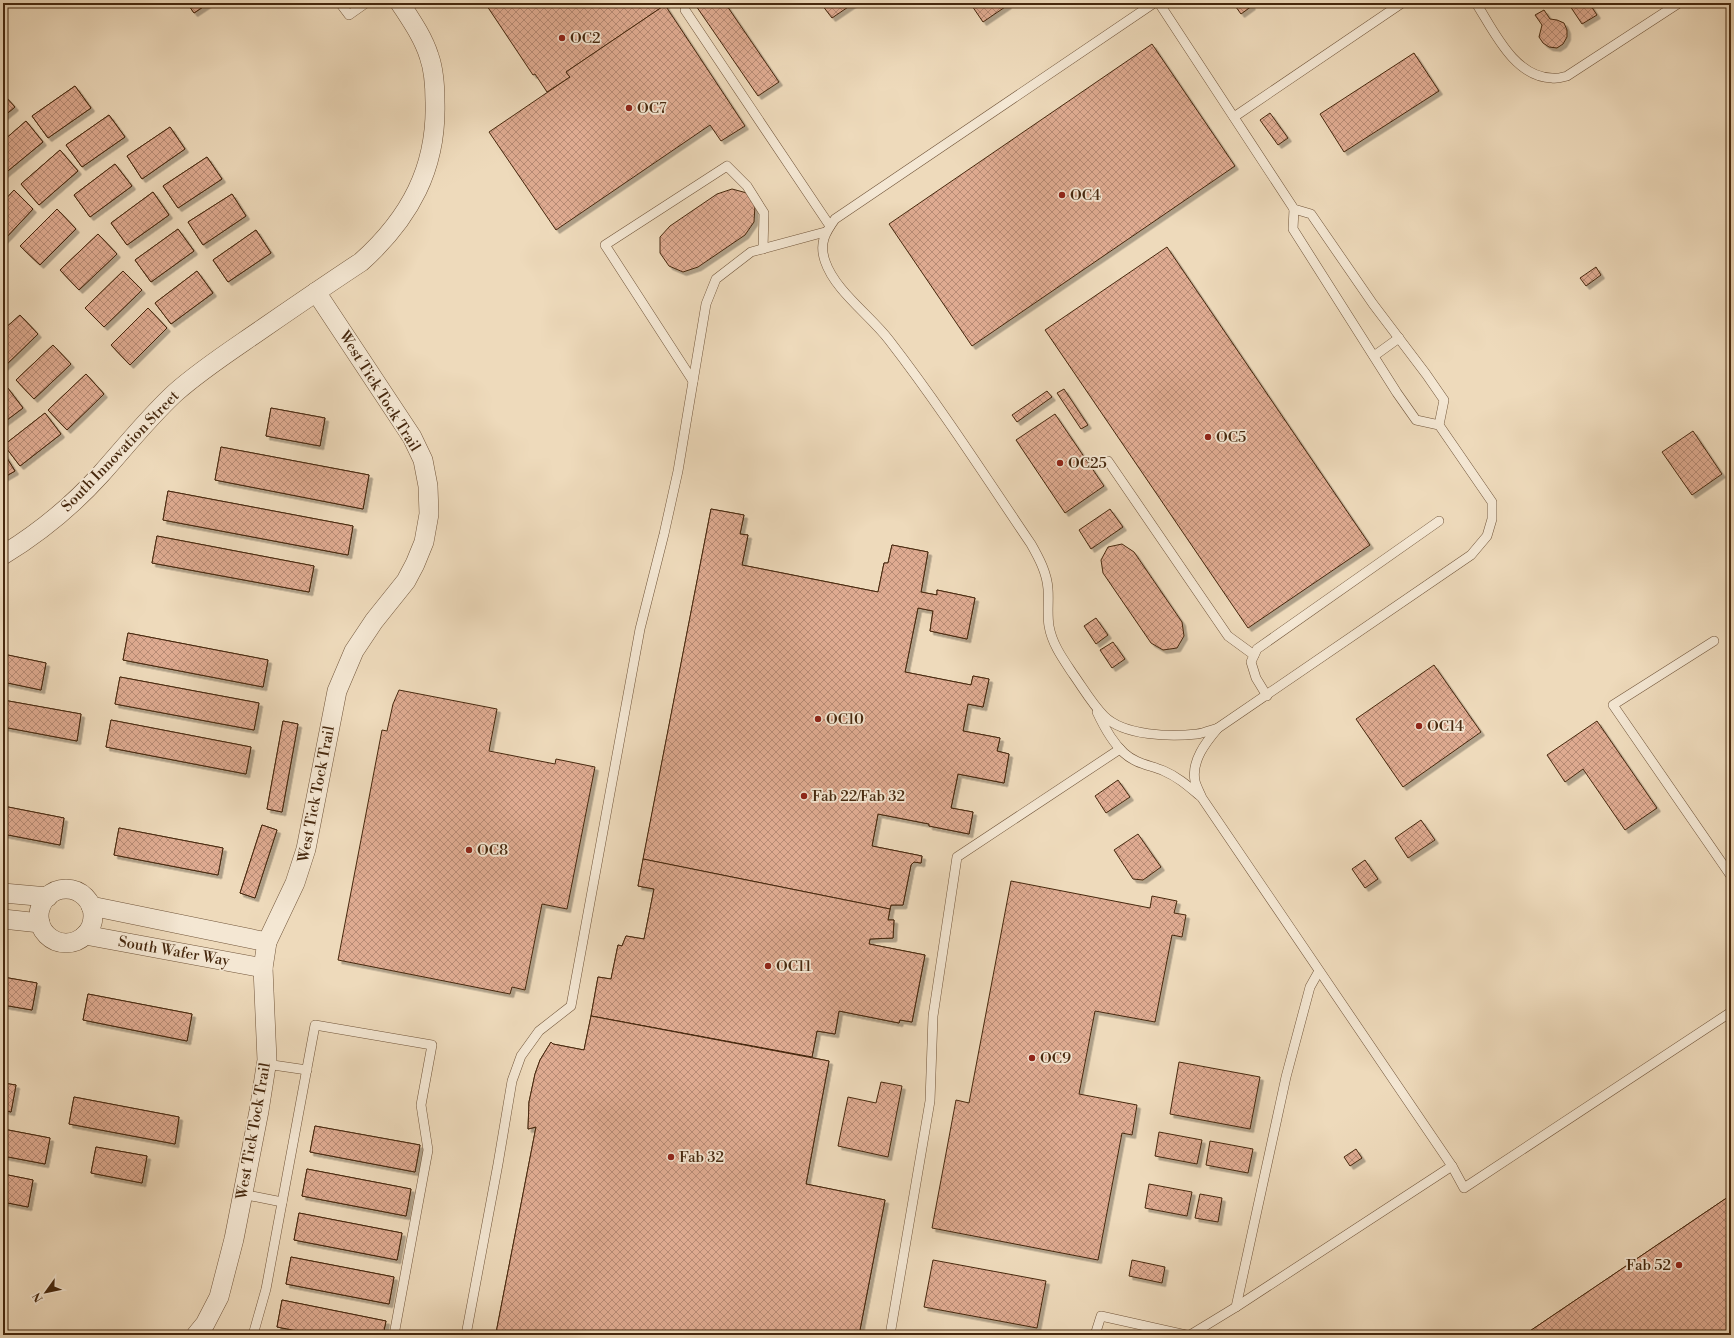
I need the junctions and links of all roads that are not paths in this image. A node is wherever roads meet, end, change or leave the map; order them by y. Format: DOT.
graph roads {
  1 [pos="340,3"];
  2 [pos="366,3"];
  3 [pos="400,3"];
  4 [pos="1154,3"];
  5 [pos="1159,3"];
  6 [pos="1402,3"];
  7 [pos="1476,3"];
  8 [pos="1679,3"];
  9 [pos="684,10"];
  10 [pos="1234,117"];
  11 [pos="1294,209"];
  12 [pos="828,229"];
  13 [pos="762,249"];
  14 [pos="316,292"];
  15 [pos="1399,338"];
  16 [pos="1374,356"];
  17 [pos="693,381"];
  18 [pos="1439,425"];
  19 [pos="1108,461"];
  20 [pos="1439,521"];
  21 [pos="3,555"];
  22 [pos="1714,640"];
  23 [pos="1254,654"];
  24 [pos="1267,696"];
  25 [pos="1093,704"];
  26 [pos="1218,728"];
  27 [pos="1120,749"];
  28 [pos="1202,798"];
  29 [pos="1731,876"];
  30 [pos="3,893"];
  31 [pos="48,897"];
  32 [pos="91,906"];
  33 [pos="3,919"];
  34 [pos="40,923"];
  35 [pos="85,935"];
  36 [pos="267,942"];
  37 [pos="263,968"];
  38 [pos="1319,971"];
  39 [pos="1731,1012"];
  40 [pos="266,1064"];
  41 [pos="307,1070"];
  42 [pos="1452,1166"];
  43 [pos="242,1194"];
  44 [pos="282,1202"];
  45 [pos="1236,1307"];
  46 [pos="196,1335"];
  47 [pos="253,1335"];
  48 [pos="394,1335"];
  49 [pos="466,1335"];
  50 [pos="890,1335"];
  51 [pos="1095,1335"];
  52 [pos="1186,1335"];
  53 [pos="1190,1335"];
  1 -- 2 [label="lane"];
  3 -- 14 [label="street, South Innovation Street"];
  4 -- 12 [label="lane"];
  5 -- 10 [label="lane"];
  6 -- 10 [label="lane"];
  7 -- 8 [label="lane"];
  9 -- 12 [label="lane"];
  10 -- 11 [label="lane"];
  11 -- 15 [label="lane"];
  11 -- 16 [label="lane"];
  12 -- 13 [label="lane"];
  12 -- 25 [label="lane"];
  13 -- 17 [label="lane"];
  13 -- 17 [label="lane"];
  14 -- 21 [label="street, South Innovation Street"];
  14 -- 36 [label="street, West Tick Tock Trail"];
  15 -- 16 [label="lane"];
  15 -- 18 [label="lane"];
  16 -- 18 [label="lane"];
  17 -- 49 [label="lane"];
  18 -- 24 [label="lane"];
  19 -- 23 [label="lane"];
  20 -- 23 [label="lane"];
  22 -- 29 [label="lane"];
  23 -- 24 [label="lane"];
  24 -- 26 [label="lane"];
  25 -- 26 [label="lane"];
  25 -- 27 [label="lane"];
  26 -- 28 [label="lane"];
  27 -- 28 [label="lane"];
  27 -- 50 [label="lane"];
  28 -- 38 [label="lane"];
  30 -- 31 [label="street"];
  31 -- 32 [label="street"];
  31 -- 34 [label="street"];
  32 -- 35 [label="street"];
  32 -- 36 [label="street, South Wafer Way"];
  33 -- 34 [label="street"];
  34 -- 35 [label="street"];
  35 -- 37 [label="street, South Wafer Way"];
  36 -- 37 [label="street, West Tick Tock Trail"];
  37 -- 40 [label="street, West Tick Tock Trail"];
  38 -- 42 [label="lane"];
  38 -- 45 [label="lane"];
  39 -- 42 [label="lane"];
  40 -- 41 [label="lane"];
  40 -- 43 [label="street, West Tick Tock Trail"];
  41 -- 44 [label="lane"];
  41 -- 48 [label="lane"];
  42 -- 45 [label="lane"];
  43 -- 44 [label="lane"];
  43 -- 46 [label="street, West Tick Tock Trail"];
  44 -- 47 [label="lane"];
  45 -- 53 [label="lane"];
  51 -- 52 [label="lane"];
}
